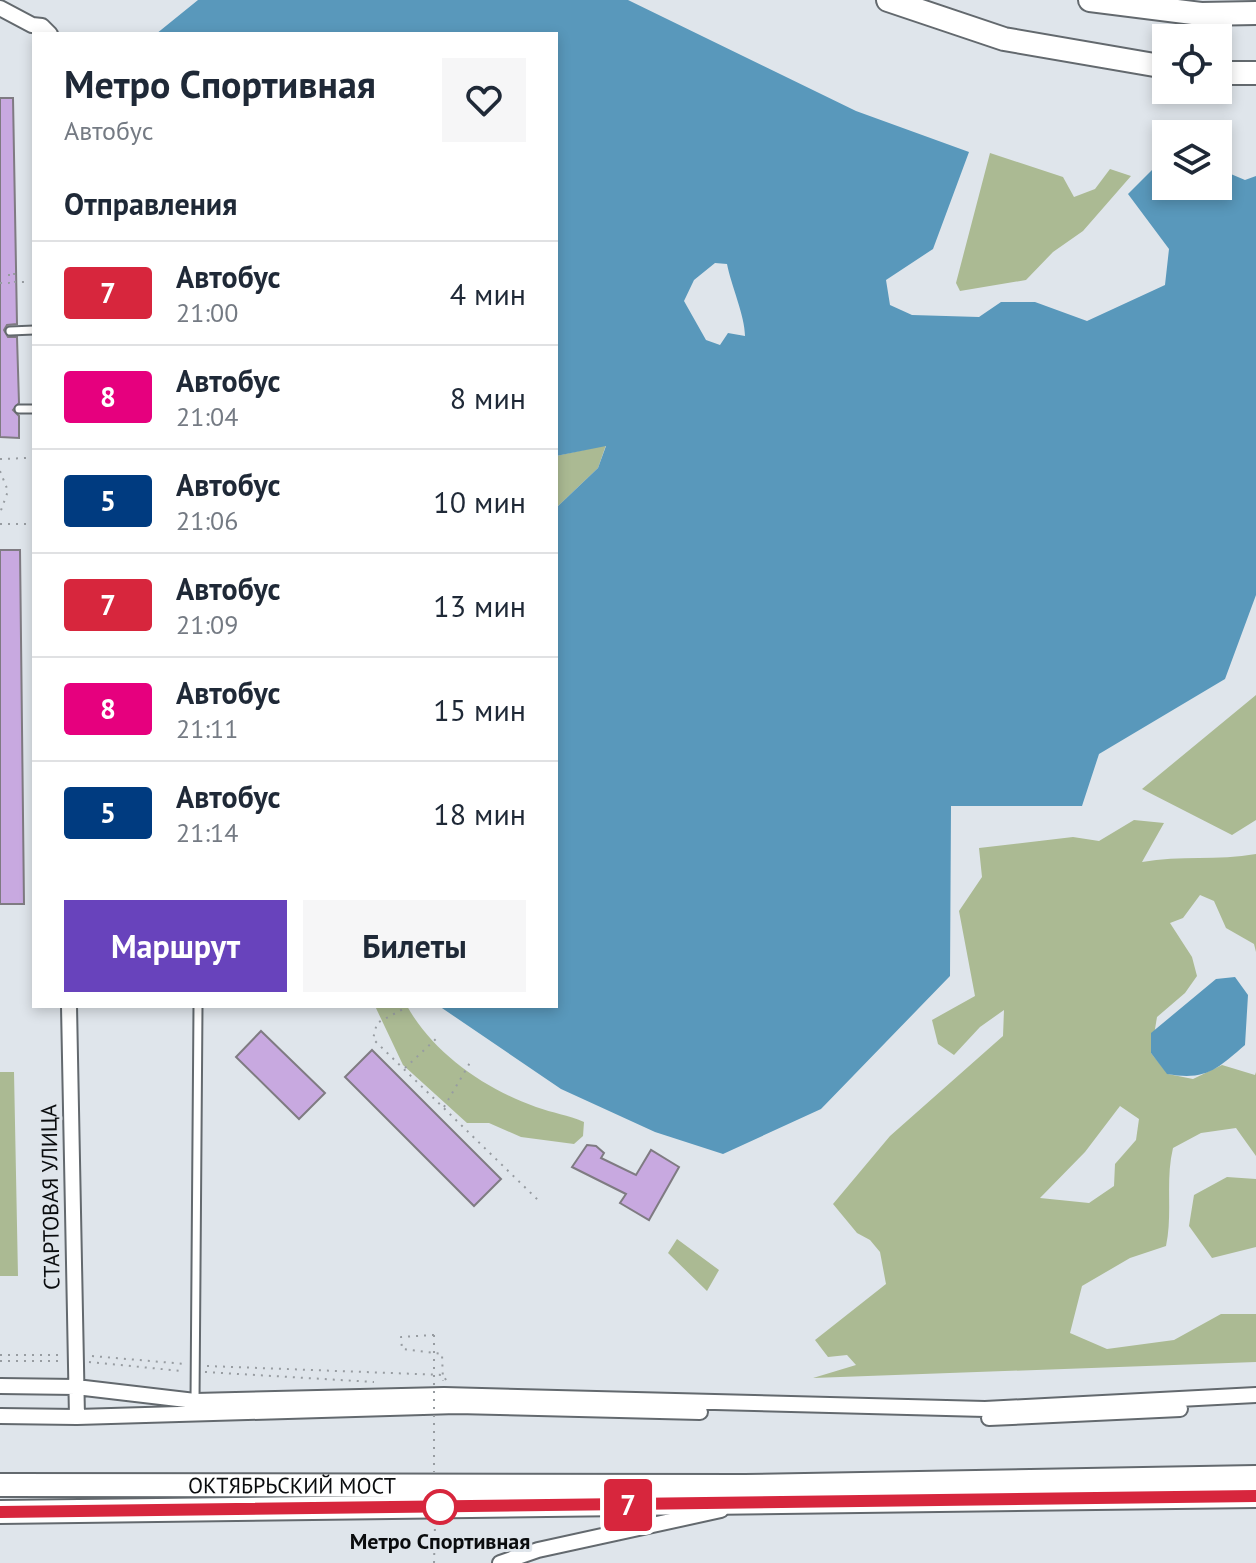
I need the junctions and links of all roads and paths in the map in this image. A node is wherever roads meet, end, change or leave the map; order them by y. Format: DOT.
graph roads {
  1 [pos="888,0"];
  2 [pos="1090,0"];
  3 [pos="0,8"];
  4 [pos="1256,13"];
  5 [pos="48,32"];
  6 [pos="1152,65"];
  7 [pos="1232,73"];
  8 [pos="1256,73"];
  9 [pos="25,282"];
  10 [pos="0,283"];
  11 [pos="32,330"];
  12 [pos="10,331"];
  13 [pos="19,409"];
  14 [pos="32,409"];
  15 [pos="27,458"];
  16 [pos="0,459"];
  17 [pos="0,471"];
  18 [pos="0,491"];
  19 [pos="8,491"];
  20 [pos="0,513"];
  21 [pos="0,524"];
  22 [pos="28,524"];
  23 [pos="69,1008"];
  24 [pos="198,1008"];
  25 [pos="405,1008"];
  26 [pos="438,1037"];
  27 [pos="471,1061"];
  28 [pos="404,1069"];
  29 [pos="444,1108"];
  30 [pos="540,1202"];
  31 [pos="0,1355"];
  32 [pos="76,1358"];
  33 [pos="0,1361"];
  34 [pos="197,1369"];
  35 [pos="443,1375"];
  36 [pos="381,1382"];
  37 [pos="449,1383"];
  38 [pos="428,1385"];
  39 [pos="0,1386"];
  40 [pos="76,1387"];
  41 [pos="1256,1395"];
  42 [pos="195,1401"];
  43 [pos="1256,1403"];
  44 [pos="0,1416"];
  45 [pos="77,1417"];
  46 [pos="434,1472"];
  47 [pos="1256,1477"];
  48 [pos="0,1485"];
  49 [pos="1256,1496"];
  50 [pos="748,1504"];
  51 [pos="0,1512"];
  52 [pos="435,1520"];
  53 [pos="434,1563"];
  54 [pos="500,1563"];
  1 -- 6 [label="main road"];
  2 -- 4 [label="main road"];
  3 -- 5 [label="street"];
  7 -- 8 [label="main road"];
  9 -- 10 [label="path"];
  11 -- 12 [label="lane"];
  13 -- 14 [label="lane"];
  15 -- 16 [label="path"];
  17 -- 19 [label="path"];
  18 -- 19 [label="path"];
  19 -- 20 [label="path"];
  21 -- 22 [label="path"];
  23 -- 32 [label="street, СТАРТОВАЯ УЛИЦА"];
  24 -- 34 [label="lane"];
  25 -- 28 [label="path"];
  26 -- 28 [label="path"];
  27 -- 29 [label="path"];
  28 -- 29 [label="path"];
  29 -- 30 [label="path"];
  31 -- 32 [label="path"];
  32 -- 33 [label="path"];
  32 -- 34 [label="path"];
  32 -- 34 [label="path"];
  32 -- 40 [label="street, СТАРТОВАЯ УЛИЦА"];
  34 -- 35 [label="path"];
  34 -- 36 [label="path"];
  34 -- 42 [label="lane"];
  35 -- 37 [label="path"];
  35 -- 38 [label="path"];
  35 -- 46 [label="path, bridge"];
  39 -- 40 [label="street"];
  40 -- 42 [label="street"];
  40 -- 45 [label="street, СТАРТОВАЯ УЛИЦА"];
  41 -- 42 [label="street"];
  43 -- 45 [label="street"];
  44 -- 45 [label="street"];
  47 -- 48 [label="main road, ОКТЯБРЬСКИЙ МОСТ"];
  49 -- 50 [label="main road, ОКТЯБРЬСКИЙ МОСТ"];
  50 -- 51 [label="main road, ОКТЯБРЬСКИЙ МОСТ"];
  50 -- 54 [label="street"];
  52 -- 53 [label="path"];
}
